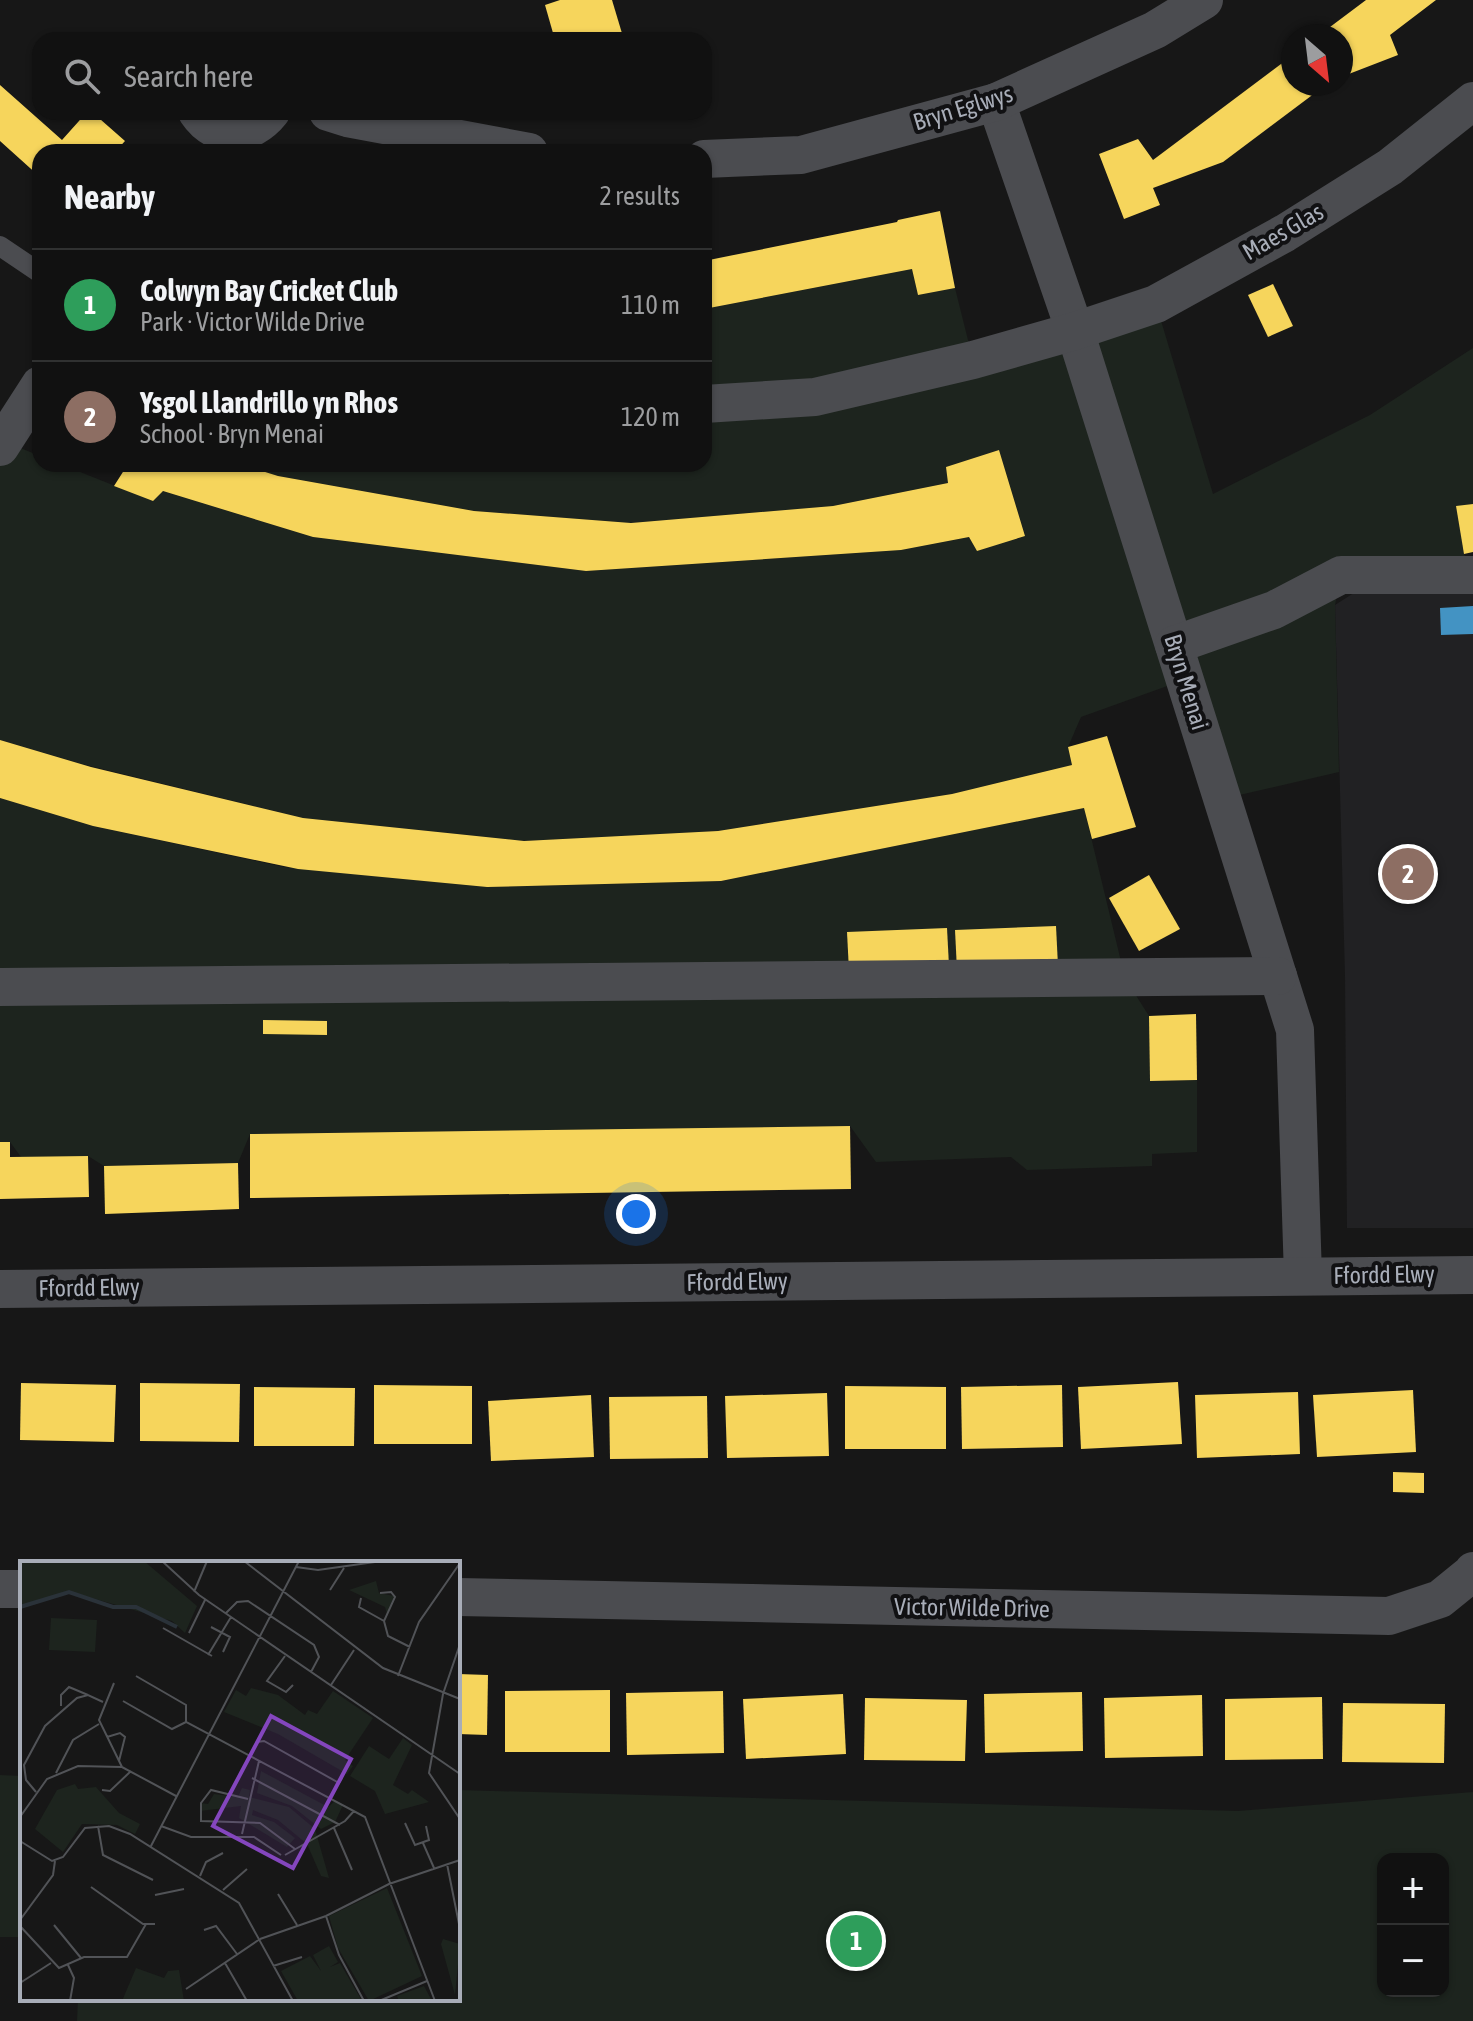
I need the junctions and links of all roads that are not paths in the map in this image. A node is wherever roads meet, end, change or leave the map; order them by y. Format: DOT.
graph roads {
  1 [pos="1204,0"];
  2 [pos="1473,101"];
  3 [pos="996,102"];
  4 [pos="265,120"];
  5 [pos="358,120"];
  6 [pos="203,131"];
  7 [pos="486,144"];
  8 [pos="712,159"];
  9 [pos="0,246"];
  10 [pos="32,268"];
  11 [pos="1075,331"];
  12 [pos="32,397"];
  13 [pos="712,403"];
  14 [pos="0,447"];
  15 [pos="1473,575"];
  16 [pos="1174,645"];
  17 [pos="1278,976"];
  18 [pos="0,987"];
  19 [pos="1473,1275"];
  20 [pos="1303,1276"];
  21 [pos="0,1289"];
  22 [pos="1473,1571"];
  23 [pos="460,1597"];
  1 -- 3 [label="street, Bryn Eglwys"];
  2 -- 11 [label="street, Maes Glas"];
  3 -- 8 [label="street, Bryn Eglwys"];
  3 -- 11 [label="street, Bryn Menai"];
  4 -- 6 [label="street"];
  5 -- 7 [label="street"];
  9 -- 10 [label="lane"];
  11 -- 13 [label="street, Maes Glas"];
  11 -- 16 [label="street, Bryn Menai"];
  12 -- 14 [label="street"];
  15 -- 16 [label="street"];
  16 -- 17 [label="street, Bryn Menai"];
  17 -- 18 [label="street"];
  17 -- 20 [label="street, Bryn Menai"];
  19 -- 20 [label="street, Ffordd Elwy"];
  20 -- 21 [label="street, Ffordd Elwy"];
  22 -- 23 [label="street, Victor Wilde Drive"];
}
